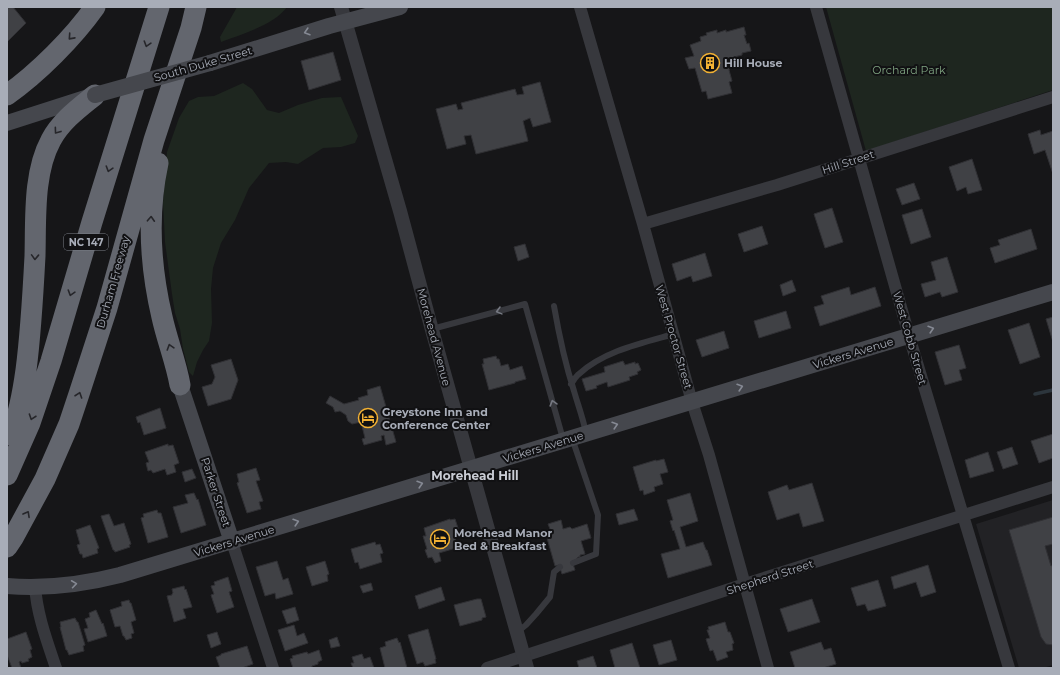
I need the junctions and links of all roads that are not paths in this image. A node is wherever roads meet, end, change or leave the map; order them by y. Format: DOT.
graph roads {
  1 [pos="95,7"];
  2 [pos="159,7"];
  3 [pos="196,7"];
  4 [pos="400,7"];
  5 [pos="580,7"];
  6 [pos="816,7"];
  7 [pos="343,14"];
  8 [pos="191,28"];
  9 [pos="7,95"];
  10 [pos="95,95"];
  11 [pos="1053,97"];
  12 [pos="7,123"];
  13 [pos="859,159"];
  14 [pos="643,224"];
  15 [pos="1053,292"];
  16 [pos="554,306"];
  17 [pos="432,330"];
  18 [pos="674,334"];
  19 [pos="910,336"];
  20 [pos="572,384"];
  21 [pos="180,385"];
  22 [pos="692,402"];
  23 [pos="574,438"];
  24 [pos="7,447"];
  25 [pos="471,469"];
  26 [pos="7,475"];
  27 [pos="1053,487"];
  28 [pos="963,515"];
  29 [pos="232,542"];
  30 [pos="7,547"];
  31 [pos="573,563"];
  32 [pos="560,567"];
  33 [pos="745,584"];
  34 [pos="7,586"];
  35 [pos="31,587"];
  36 [pos="516,633"];
  37 [pos="525,662"];
  38 [pos="56,668"];
  39 [pos="273,668"];
  40 [pos="487,668"];
  41 [pos="768,668"];
  42 [pos="1009,668"];
  1 -- 9 [label="highway, one-way"];
  2 -- 26 [label="highway, NC 147, one-way"];
  3 -- 8 [label="highway, Durham Freeway / NC 147"];
  4 -- 7 [label="main road, South Duke Street"];
  5 -- 14 [label="street, West Proctor Street"];
  6 -- 13 [label="street, West Cobb Street"];
  7 -- 10 [label="main road, South Duke Street, one-way, bridge"];
  7 -- 17 [label="street, Morehead Avenue"];
  21 -- 8 [label="highway, one-way"];
  30 -- 8 [label="highway, Durham Freeway / NC 147, one-way"];
  10 -- 12 [label="main road, South Duke Street"];
  10 -- 24 [label="highway, one-way"];
  11 -- 13 [label="street, Hill Street"];
  13 -- 14 [label="street, Hill Street"];
  13 -- 19 [label="street, West Cobb Street"];
  14 -- 18 [label="street, West Proctor Street"];
  19 -- 15 [label="main road, Vickers Avenue, one-way"];
  16 -- 20 [label="lane"];
  23 -- 17 [label="lane, one-way"];
  17 -- 25 [label="street, Morehead Avenue"];
  18 -- 20 [label="lane"];
  18 -- 22 [label="street, West Proctor Street"];
  22 -- 19 [label="main road, Vickers Avenue, one-way"];
  19 -- 28 [label="street, West Cobb Street"];
  20 -- 23 [label="lane"];
  21 -- 29 [label="main road, Parker Street"];
  23 -- 22 [label="main road, Vickers Avenue, one-way"];
  22 -- 33 [label="street, West Proctor Street"];
  23 -- 25 [label="main road, Vickers Avenue"];
  23 -- 31 [label="lane"];
  29 -- 25 [label="main road, Vickers Avenue, one-way"];
  25 -- 36 [label="street, Morehead Avenue"];
  27 -- 28 [label="street, Shepherd Street"];
  28 -- 33 [label="street, Shepherd Street"];
  28 -- 42 [label="street, West Cobb Street"];
  35 -- 29 [label="main road, Vickers Avenue, one-way"];
  29 -- 39 [label="street, Parker Street"];
  32 -- 36 [label="lane"];
  33 -- 37 [label="street, Shepherd Street"];
  33 -- 41 [label="street, West Proctor Street"];
  34 -- 35 [label="main road, Vickers Avenue"];
  35 -- 38 [label="street"];
  36 -- 37 [label="street, Morehead Avenue"];
  37 -- 40 [label="street, Shepherd Street"];
}
